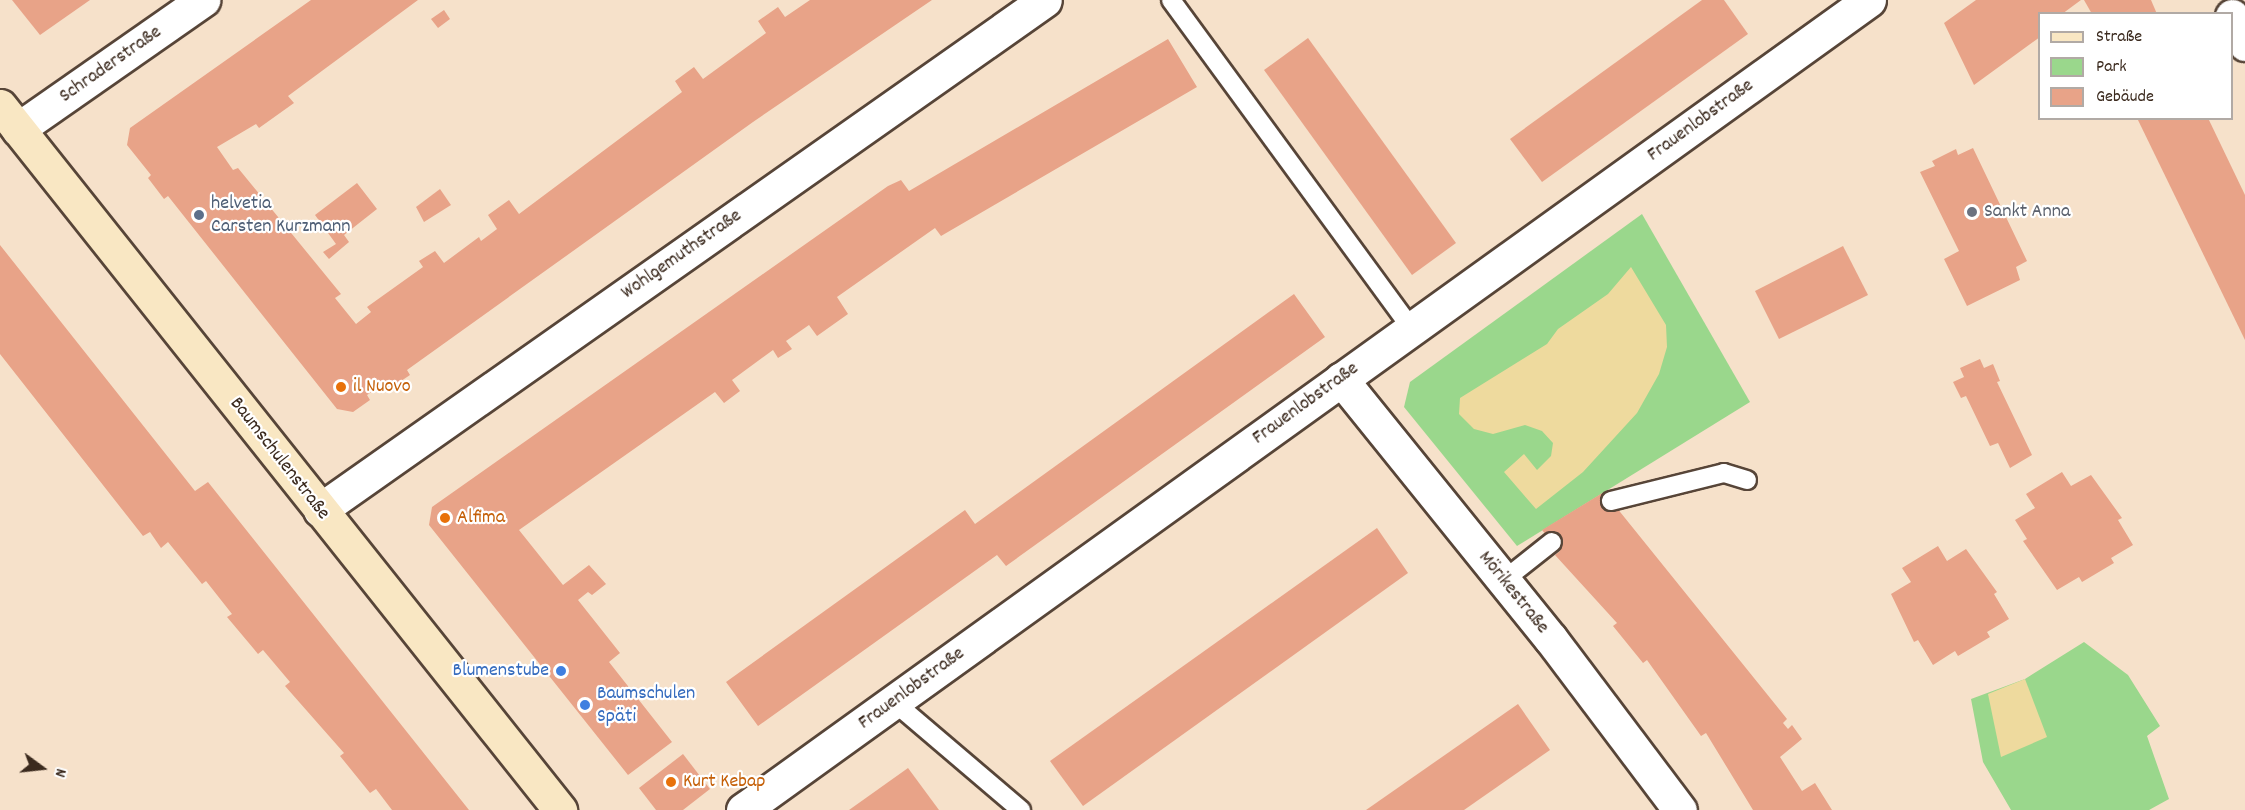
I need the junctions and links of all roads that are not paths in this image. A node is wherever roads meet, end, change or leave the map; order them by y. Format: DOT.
graph roads {
  1 [pos="203,0"];
  2 [pos="1045,0"];
  3 [pos="1171,0"];
  4 [pos="1869,0"];
  5 [pos="9,118"];
  6 [pos="1412,328"];
  7 [pos="1341,379"];
  8 [pos="1747,480"];
  9 [pos="1611,501"];
  10 [pos="320,510"];
  11 [pos="1552,542"];
  12 [pos="1504,580"];
  13 [pos="894,702"];
  14 [pos="560,810"];
  15 [pos="743,810"];
  16 [pos="1021,810"];
  17 [pos="1680,810"];
  1 -- 5 [label="street, Schraderstraße"];
  2 -- 10 [label="street, Wohlgemuthstraße"];
  3 -- 6 [label="lane"];
  4 -- 6 [label="street, Frauenlobstraße"];
  5 -- 10 [label="main road, Baumschulenstraße"];
  6 -- 7 [label="street, Frauenlobstraße"];
  7 -- 12 [label="street, Mörikestraße"];
  7 -- 13 [label="street, Frauenlobstraße"];
  8 -- 9 [label="lane"];
  10 -- 14 [label="main road, Baumschulenstraße"];
  11 -- 12 [label="lane"];
  12 -- 17 [label="street, Mörikestraße"];
  13 -- 15 [label="street, Frauenlobstraße"];
  13 -- 16 [label="lane"];
}
